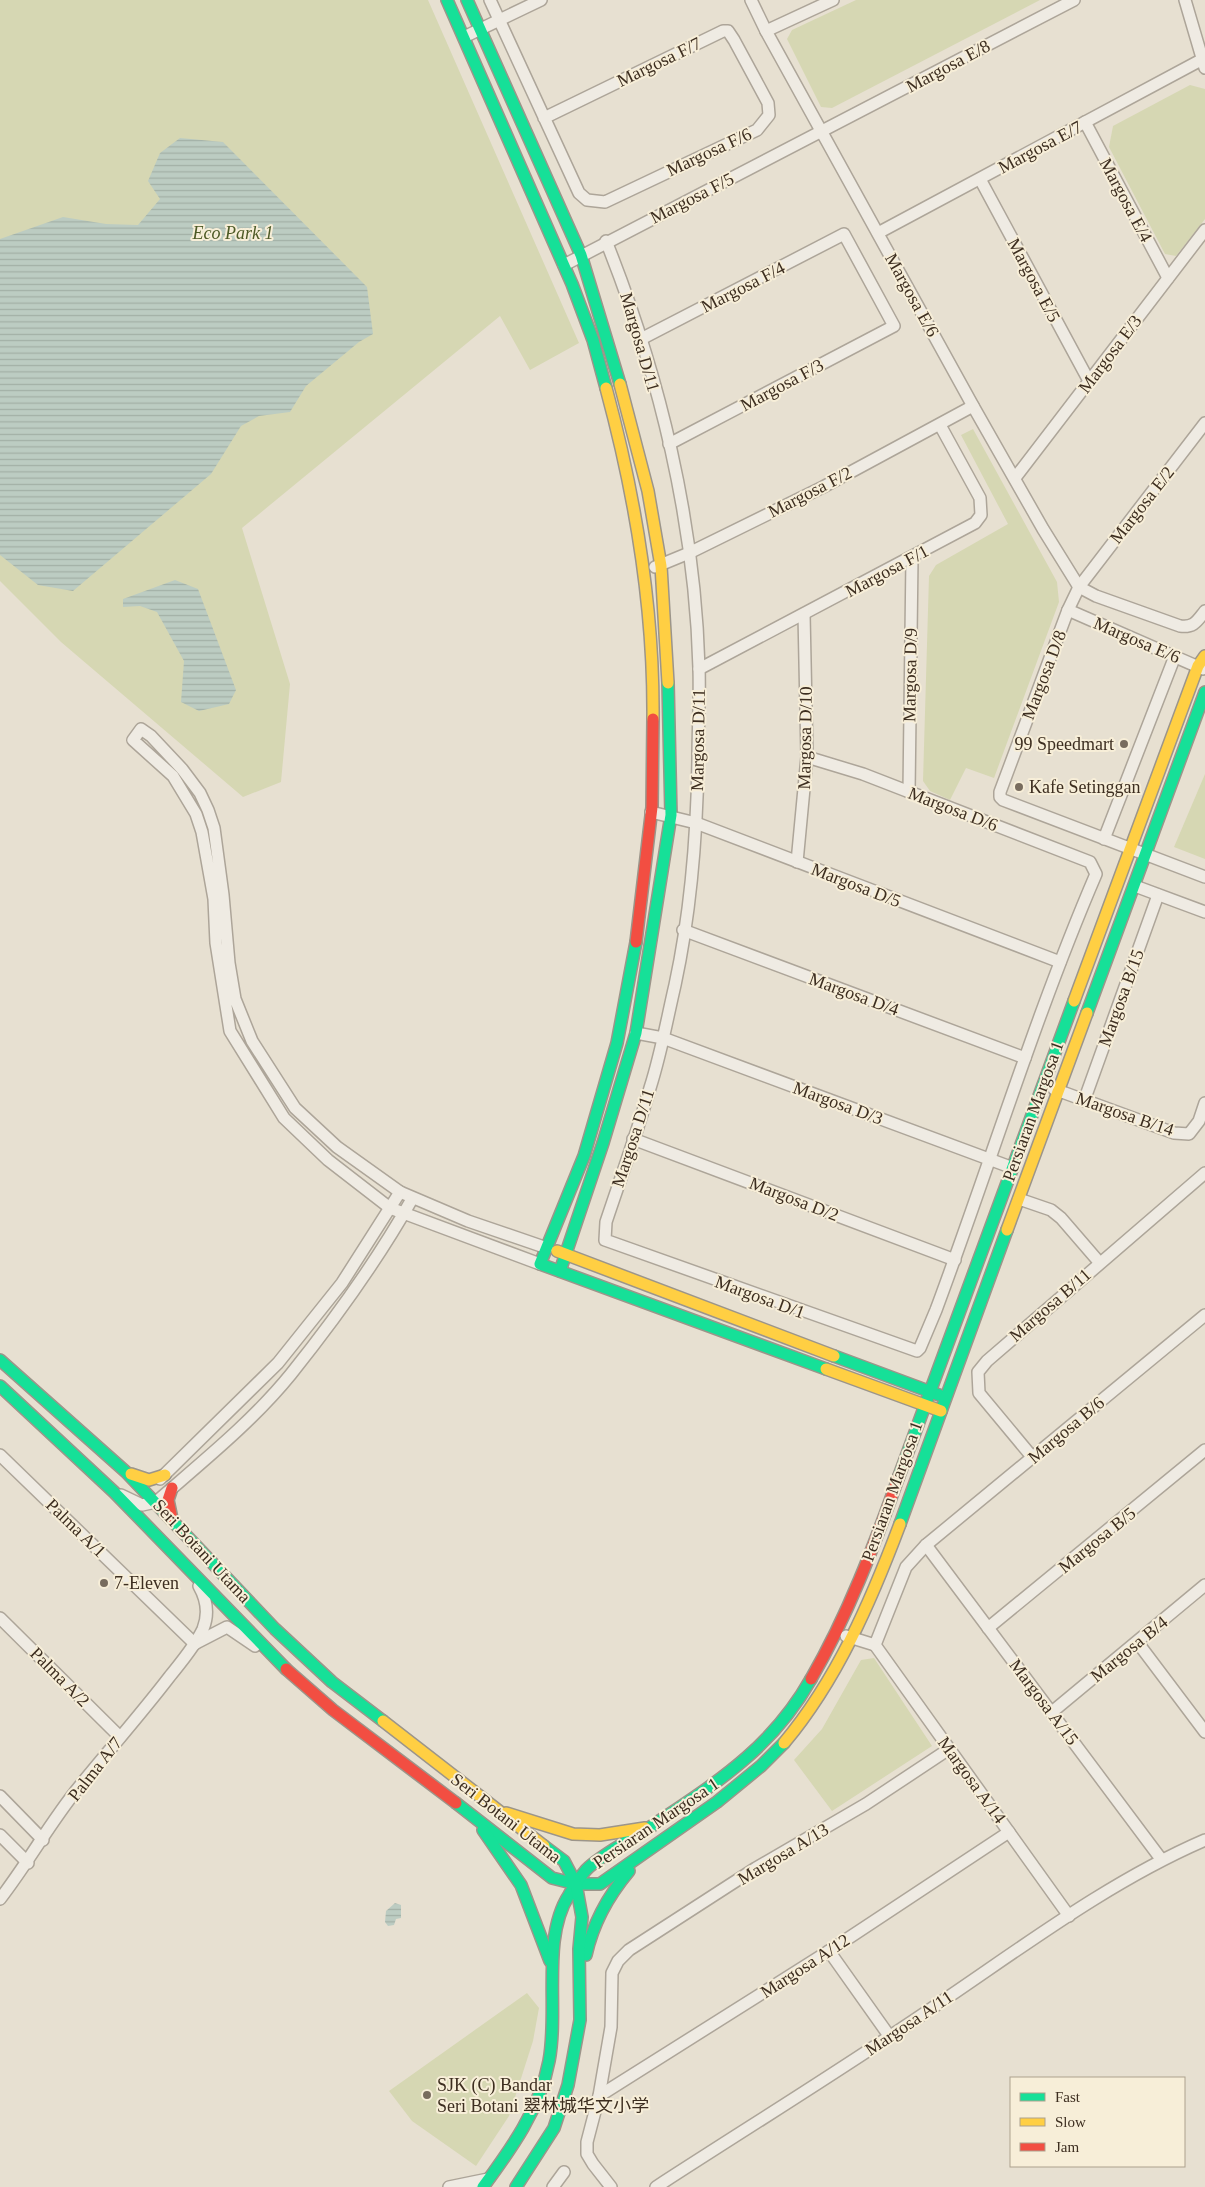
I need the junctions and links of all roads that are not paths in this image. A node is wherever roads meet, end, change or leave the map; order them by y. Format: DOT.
graph roads {
  1 [pos="447,0"];
  2 [pos="467,0"];
  3 [pos="490,0"];
  4 [pos="541,0"];
  5 [pos="751,0"];
  6 [pos="833,0"];
  7 [pos="1074,0"];
  8 [pos="1185,0"];
  9 [pos="500,20"];
  10 [pos="481,29"];
  11 [pos="766,31"];
  12 [pos="464,37"];
  13 [pos="1203,64"];
  14 [pos="754,76"];
  15 [pos="544,118"];
  16 [pos="1085,122"];
  17 [pos="822,132"];
  18 [pos="980,179"];
  19 [pos="1205,230"];
  20 [pos="878,233"];
  21 [pos="844,234"];
  22 [pos="606,241"];
  23 [pos="581,255"];
  24 [pos="564,265"];
  25 [pos="1168,278"];
  26 [pos="641,339"];
  27 [pos="1089,381"];
  28 [pos="973,406"];
  29 [pos="1205,423"];
  30 [pos="940,425"];
  31 [pos="669,444"];
  32 [pos="1015,478"];
  33 [pos="689,553"];
  34 [pos="912,558"];
  35 [pos="661,566"];
  36 [pos="644,568"];
  37 [pos="1079,586"];
  38 [pos="1068,610"];
  39 [pos="1205,611"];
  40 [pos="804,614"];
  41 [pos="1175,656"];
  42 [pos="1203,664"];
  43 [pos="700,669"];
  44 [pos="1205,692"];
  45 [pos="807,757"];
  46 [pos="909,792"];
  47 [pos="651,812"];
  48 [pos="671,816"];
  49 [pos="696,823"];
  50 [pos="1104,839"];
  51 [pos="1132,848"];
  52 [pos="1146,854"];
  53 [pos="797,862"];
  54 [pos="1205,877"];
  55 [pos="1135,886"];
  56 [pos="1158,895"];
  57 [pos="1205,912"];
  58 [pos="683,930"];
  59 [pos="1060,962"];
  60 [pos="243,1023"];
  61 [pos="230,1031"];
  62 [pos="636,1033"];
  63 [pos="663,1038"];
  64 [pos="256,1048"];
  65 [pos="245,1056"];
  66 [pos="1024,1058"];
  67 [pos="1042,1086"];
  68 [pos="1057,1090"];
  69 [pos="1084,1101"];
  70 [pos="1205,1103"];
  71 [pos="633,1139"];
  72 [pos="991,1159"];
  73 [pos="1013,1168"];
  74 [pos="1205,1173"];
  75 [pos="400,1192"];
  76 [pos="412,1199"];
  77 [pos="1019,1200"];
  78 [pos="390,1208"];
  79 [pos="403,1215"];
  80 [pos="605,1240"];
  81 [pos="366,1248"];
  82 [pos="547,1248"];
  83 [pos="566,1254"];
  84 [pos="378,1257"];
  85 [pos="955,1260"];
  86 [pos="1099,1262"];
  87 [pos="540,1264"];
  88 [pos="560,1271"];
  89 [pos="1204,1317"];
  90 [pos="0,1360"];
  91 [pos="278,1363"];
  92 [pos="290,1374"];
  93 [pos="933,1380"];
  94 [pos="911,1385"];
  95 [pos="0,1386"];
  96 [pos="928,1391"];
  97 [pos="945,1398"];
  98 [pos="906,1399"];
  99 [pos="924,1405"];
  100 [pos="941,1411"];
  101 [pos="917,1424"];
  102 [pos="1205,1450"];
  103 [pos="0,1454"];
  104 [pos="1033,1458"];
  105 [pos="126,1472"];
  106 [pos="165,1475"];
  107 [pos="172,1488"];
  108 [pos="145,1491"];
  109 [pos="114,1492"];
  110 [pos="156,1502"];
  111 [pos="142,1505"];
  112 [pos="173,1519"];
  113 [pos="148,1528"];
  114 [pos="926,1545"];
  115 [pos="186,1568"];
  116 [pos="1205,1585"];
  117 [pos="0,1618"];
  118 [pos="988,1628"];
  119 [pos="837,1633"];
  120 [pos="852,1638"];
  121 [pos="1138,1643"];
  122 [pos="195,1644"];
  123 [pos="875,1645"];
  124 [pos="274,1658"];
  125 [pos="1052,1712"];
  126 [pos="1204,1727"];
  127 [pos="120,1737"];
  128 [pos="949,1749"];
  129 [pos="0,1796"];
  130 [pos="498,1810"];
  131 [pos="470,1813"];
  132 [pos="652,1827"];
  133 [pos="1009,1832"];
  134 [pos="0,1835"];
  135 [pos="43,1840"];
  136 [pos="1205,1840"];
  137 [pos="648,1851"];
  138 [pos="1161,1858"];
  139 [pos="28,1863"];
  140 [pos="576,1884"];
  141 [pos="0,1899"];
  142 [pos="1069,1916"];
  143 [pos="829,1951"];
  144 [pos="553,1970"];
  145 [pos="580,1994"];
  146 [pos="890,2037"];
  147 [pos="599,2096"];
  148 [pos="564,2172"];
  149 [pos="485,2183"];
  150 [pos="449,2187"];
  151 [pos="516,2187"];
  152 [pos="553,2187"];
  153 [pos="611,2187"];
  154 [pos="656,2187"];
  1 -- 12 [label="street"];
  2 -- 10 [label="street"];
  3 -- 9 [label="street"];
  4 -- 9 [label="street"];
  5 -- 11 [label="street, Margosa E/6"];
  6 -- 11 [label="street"];
  7 -- 17 [label="street, Margosa E/8"];
  8 -- 13 [label="street"];
  9 -- 10 [label="street"];
  9 -- 15 [label="street"];
  10 -- 12 [label="street"];
  10 -- 23 [label="street"];
  11 -- 17 [label="street, Margosa E/6"];
  12 -- 24 [label="street"];
  13 -- 16 [label="street, Margosa E/7"];
  14 -- 15 [label="street, Margosa F/7"];
  14 -- 15 [label="street, Margosa F/6"];
  16 -- 18 [label="street, Margosa E/7"];
  16 -- 25 [label="street, Margosa E/4"];
  17 -- 20 [label="street, Margosa E/6"];
  17 -- 22 [label="street, Margosa F/5"];
  18 -- 20 [label="street, Margosa E/7"];
  18 -- 27 [label="street, Margosa E/5"];
  19 -- 25 [label="street, Margosa E/3"];
  20 -- 28 [label="street, Margosa E/6"];
  21 -- 26 [label="street, Margosa F/4"];
  21 -- 31 [label="street, Margosa F/3"];
  22 -- 23 [label="street, Margosa F/5"];
  22 -- 26 [label="street, Margosa D/11"];
  23 -- 24 [label="street, Margosa F/5"];
  23 -- 35 [label="street"];
  24 -- 36 [label="street"];
  25 -- 27 [label="street, Margosa E/3"];
  26 -- 31 [label="street, Margosa D/11"];
  27 -- 32 [label="street, Margosa E/3"];
  28 -- 30 [label="street, Margosa F/2"];
  28 -- 32 [label="street, Margosa E/6"];
  29 -- 37 [label="street, Margosa E/2"];
  30 -- 33 [label="street, Margosa F/2"];
  30 -- 34 [label="street, Margosa F/1"];
  31 -- 33 [label="street, Margosa D/11"];
  32 -- 37 [label="street, Margosa E/6"];
  33 -- 35 [label="street, Margosa F/2"];
  33 -- 43 [label="street, Margosa D/11"];
  34 -- 40 [label="street, Margosa F/1"];
  34 -- 46 [label="street, Margosa D/9"];
  35 -- 36 [label="street, Margosa F/2"];
  35 -- 48 [label="street"];
  36 -- 47 [label="street"];
  37 -- 38 [label="street, Margosa E/2"];
  37 -- 39 [label="street"];
  38 -- 41 [label="street, Margosa E/6"];
  38 -- 50 [label="street, Margosa D/8"];
  40 -- 43 [label="street, Margosa F/1"];
  40 -- 45 [label="street, Margosa D/10"];
  41 -- 42 [label="street, Margosa E/6"];
  41 -- 50 [label="street"];
  42 -- 51 [label="street, Persiaran Margosa 1"];
  43 -- 49 [label="street, Margosa D/11"];
  44 -- 52 [label="street, Persiaran Margosa 1"];
  45 -- 46 [label="street, Margosa D/6"];
  45 -- 53 [label="street, Margosa D/10"];
  46 -- 59 [label="street, Margosa D/6"];
  47 -- 48 [label="street, Margosa D/5"];
  47 -- 82 [label="street"];
  48 -- 49 [label="street, Margosa D/5"];
  48 -- 62 [label="street"];
  49 -- 53 [label="street, Margosa D/5"];
  49 -- 58 [label="street, Margosa D/11"];
  50 -- 51 [label="street"];
  51 -- 52 [label="street"];
  51 -- 67 [label="street, Persiaran Margosa 1"];
  52 -- 54 [label="street"];
  52 -- 55 [label="street, Persiaran Margosa 1"];
  53 -- 59 [label="street, Margosa D/5"];
  55 -- 56 [label="street"];
  55 -- 68 [label="street, Persiaran Margosa 1"];
  56 -- 57 [label="street"];
  56 -- 69 [label="street, Margosa B/15"];
  58 -- 63 [label="street, Margosa D/11"];
  58 -- 66 [label="street, Margosa D/4"];
  59 -- 66 [label="street"];
  60 -- 61 [label="street"];
  60 -- 61 [label="street"];
  60 -- 64 [label="street"];
  61 -- 65 [label="street"];
  62 -- 63 [label="street, Margosa D/3"];
  62 -- 83 [label="street"];
  63 -- 71 [label="street, Margosa D/11"];
  63 -- 72 [label="street, Margosa D/3"];
  64 -- 65 [label="street"];
  64 -- 75 [label="street"];
  65 -- 78 [label="street"];
  66 -- 72 [label="street"];
  67 -- 68 [label="street, Margosa B/14"];
  67 -- 73 [label="street, Persiaran Margosa 1"];
  68 -- 69 [label="street, Margosa B/14"];
  68 -- 77 [label="street, Persiaran Margosa 1"];
  69 -- 70 [label="street, Margosa B/14"];
  71 -- 80 [label="street, Margosa D/11"];
  71 -- 85 [label="street, Margosa D/2"];
  72 -- 73 [label="street, Margosa D/3"];
  72 -- 85 [label="street"];
  73 -- 93 [label="street, Persiaran Margosa 1"];
  74 -- 86 [label="street, Margosa B/11"];
  75 -- 76 [label="street"];
  75 -- 78 [label="street"];
  76 -- 79 [label="street"];
  76 -- 82 [label="street"];
  77 -- 86 [label="street"];
  77 -- 97 [label="street, Persiaran Margosa 1"];
  78 -- 79 [label="street"];
  78 -- 81 [label="street"];
  79 -- 84 [label="street"];
  79 -- 87 [label="street"];
  80 -- 85 [label="street, Margosa D/1"];
  81 -- 84 [label="street"];
  81 -- 91 [label="street"];
  82 -- 83 [label="street"];
  82 -- 87 [label="street"];
  83 -- 88 [label="street"];
  83 -- 94 [label="street"];
  84 -- 92 [label="street"];
  86 -- 104 [label="street, Margosa B/11"];
  87 -- 88 [label="street"];
  88 -- 98 [label="street"];
  89 -- 104 [label="street, Margosa B/6"];
  90 -- 105 [label="street, Seri Botani Utama"];
  91 -- 92 [label="street"];
  91 -- 106 [label="street"];
  92 -- 107 [label="street"];
  93 -- 94 [label="street"];
  93 -- 96 [label="street, Persiaran Margosa 1"];
  94 -- 96 [label="street"];
  95 -- 109 [label="street, Seri Botani Utama"];
  96 -- 97 [label="street"];
  96 -- 99 [label="street, Persiaran Margosa 1"];
  97 -- 100 [label="street, Persiaran Margosa 1"];
  98 -- 99 [label="street"];
  98 -- 101 [label="street"];
  99 -- 100 [label="street"];
  99 -- 101 [label="street, Persiaran Margosa 1"];
  100 -- 120 [label="street, Persiaran Margosa 1"];
  101 -- 119 [label="street, Persiaran Margosa 1"];
  102 -- 118 [label="street, Margosa B/5"];
  103 -- 122 [label="street, Palma A/1"];
  104 -- 114 [label="street, Margosa B/6"];
  105 -- 106 [label="street"];
  105 -- 108 [label="street, Seri Botani Utama"];
  106 -- 108 [label="street"];
  107 -- 110 [label="street"];
  107 -- 112 [label="street"];
  108 -- 110 [label="street, Seri Botani Utama"];
  108 -- 111 [label="street"];
  109 -- 111 [label="street"];
  109 -- 113 [label="street, Seri Botani Utama"];
  110 -- 111 [label="street"];
  110 -- 112 [label="street, Seri Botani Utama"];
  111 -- 113 [label="street"];
  112 -- 130 [label="street, Seri Botani Utama"];
  113 -- 115 [label="street, Seri Botani Utama"];
  114 -- 118 [label="street, Margosa A/15"];
  114 -- 123 [label="street, Margosa B/6"];
  115 -- 122 [label="street, Palma A/7"];
  115 -- 124 [label="street, Seri Botani Utama"];
  116 -- 121 [label="street, Margosa B/4"];
  117 -- 127 [label="street, Palma A/2"];
  118 -- 125 [label="street, Margosa A/15"];
  119 -- 120 [label="street"];
  119 -- 132 [label="street, Persiaran Margosa 1"];
  120 -- 123 [label="street"];
  120 -- 137 [label="street, Persiaran Margosa 1"];
  121 -- 125 [label="street, Margosa B/4"];
  121 -- 126 [label="street"];
  122 -- 124 [label="street, Palma A/7"];
  122 -- 127 [label="street, Palma A/7"];
  123 -- 128 [label="street, Margosa A/14"];
  124 -- 131 [label="street, Seri Botani Utama"];
  125 -- 138 [label="street, Margosa A/15"];
  127 -- 135 [label="street, Palma A/7"];
  128 -- 133 [label="street, Margosa A/14"];
  128 -- 147 [label="street, Margosa A/13"];
  129 -- 135 [label="street"];
  130 -- 132 [label="street"];
  130 -- 140 [label="street, Seri Botani Utama"];
  131 -- 140 [label="street, Seri Botani Utama"];
  131 -- 144 [label="street"];
  132 -- 140 [label="street, Persiaran Margosa 1"];
  133 -- 142 [label="street, Margosa A/14"];
  133 -- 143 [label="street, Margosa A/12"];
  134 -- 139 [label="street"];
  135 -- 139 [label="street, Palma A/7"];
  136 -- 138 [label="street, Margosa A/11"];
  137 -- 140 [label="street, Persiaran Margosa 1"];
  137 -- 145 [label="street"];
  138 -- 142 [label="street, Margosa A/11"];
  139 -- 141 [label="street, Palma A/7"];
  140 -- 144 [label="street"];
  140 -- 145 [label="street"];
  142 -- 146 [label="street, Margosa A/11"];
  143 -- 146 [label="street"];
  143 -- 147 [label="street, Margosa A/12"];
  144 -- 149 [label="street"];
  145 -- 151 [label="street"];
  146 -- 154 [label="street, Margosa A/11"];
  147 -- 153 [label="street"];
  148 -- 152 [label="street"];
  149 -- 150 [label="street"];
}
